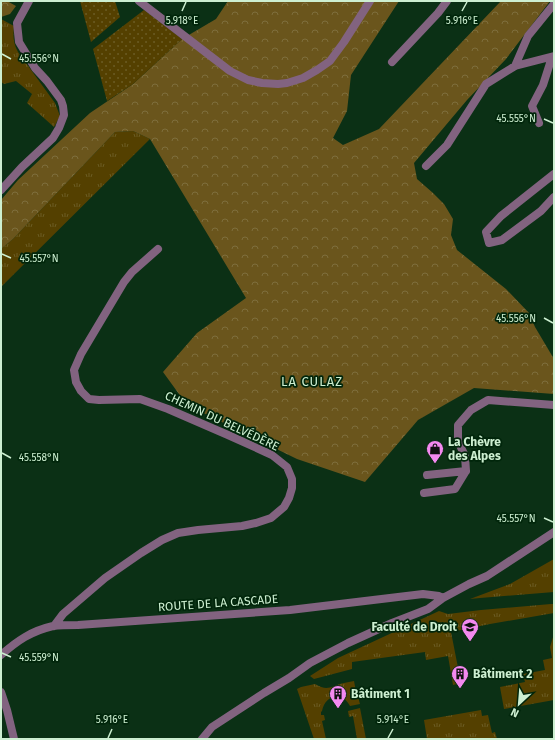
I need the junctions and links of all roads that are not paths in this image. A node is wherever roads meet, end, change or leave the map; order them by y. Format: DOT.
graph roads {
  1 [pos="29,1"];
  2 [pos="139,1"];
  3 [pos="370,1"];
  4 [pos="447,1"];
  5 [pos="554,4"];
  6 [pos="553,57"];
  7 [pos="392,62"];
  8 [pos="515,66"];
  9 [pos="539,123"];
  10 [pos="426,166"];
  11 [pos="554,174"];
  12 [pos="1,190"];
  13 [pos="554,198"];
  14 [pos="158,249"];
  15 [pos="554,405"];
  16 [pos="466,471"];
  17 [pos="427,475"];
  18 [pos="424,493"];
  19 [pos="554,532"];
  20 [pos="443,598"];
  21 [pos="54,626"];
  22 [pos="1,655"];
  23 [pos="1,692"];
  24 [pos="14,739"];
  25 [pos="202,739"];
  1 -- 12 [label="street"];
  2 -- 3 [label="street"];
  4 -- 7 [label="street"];
  5 -- 8 [label="street"];
  6 -- 8 [label="street"];
  6 -- 9 [label="street"];
  8 -- 10 [label="street"];
  11 -- 13 [label="street"];
  14 -- 21 [label="street, CHEMIN DU BELVÉDÈRE"];
  15 -- 16 [label="street"];
  16 -- 17 [label="street"];
  16 -- 18 [label="street"];
  19 -- 20 [label="street"];
  20 -- 21 [label="street, ROUTE DE LA CASCADE"];
  20 -- 25 [label="street"];
  21 -- 22 [label="street, ROUTE DE LA CASCADE"];
  23 -- 24 [label="street"];
}
